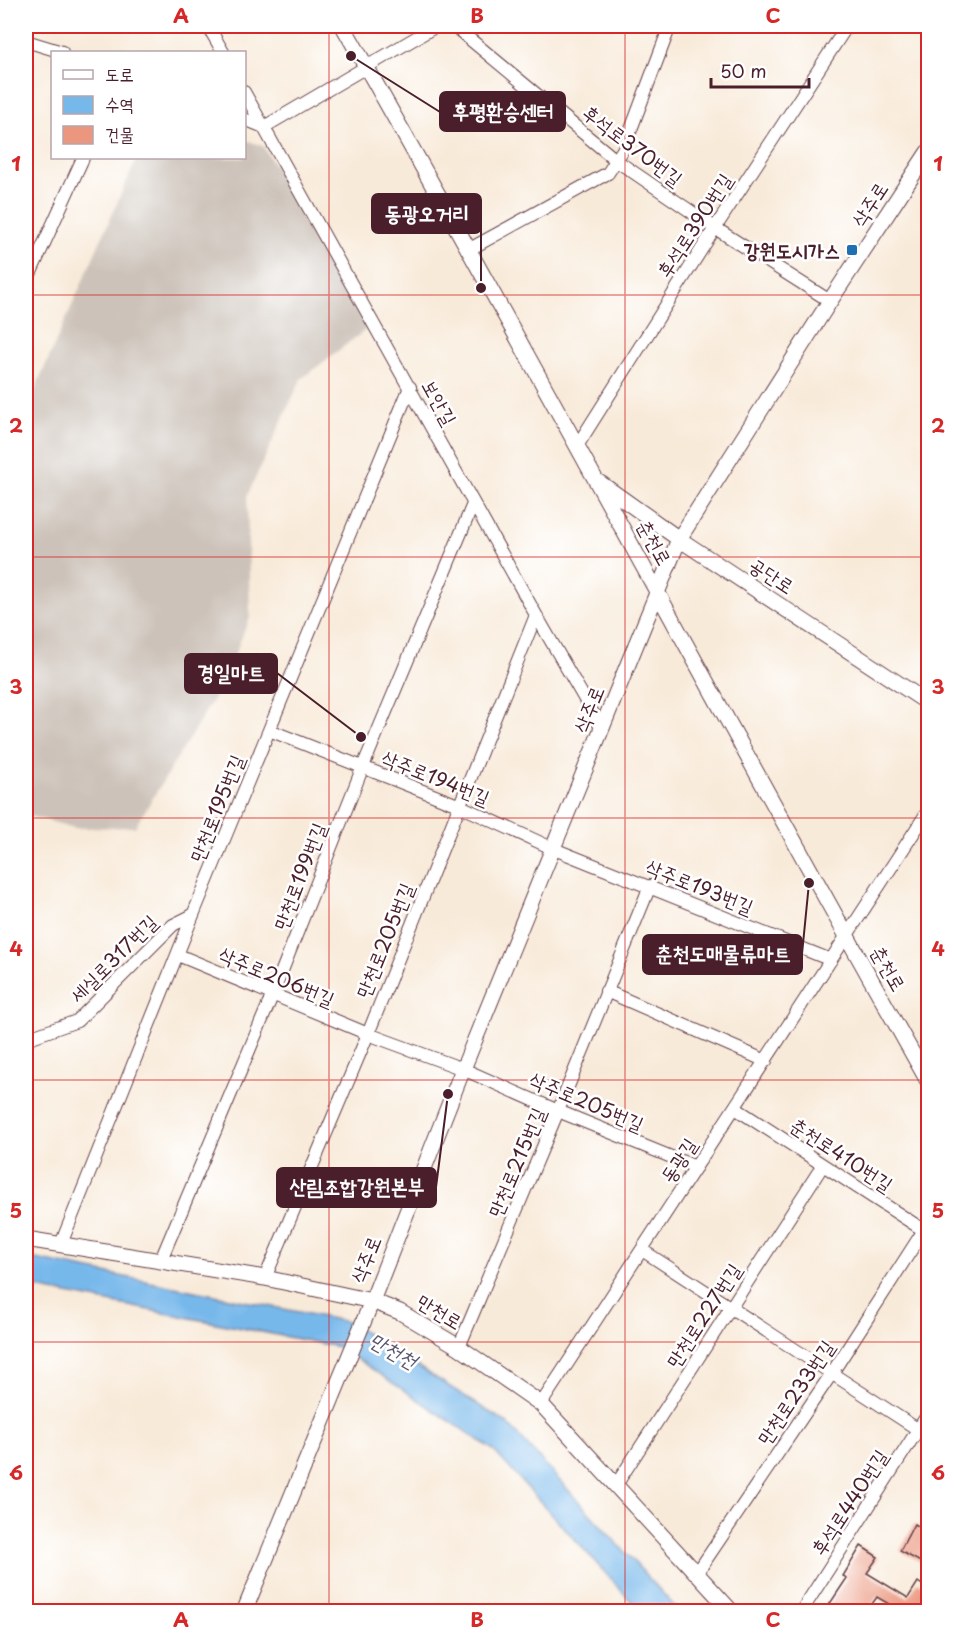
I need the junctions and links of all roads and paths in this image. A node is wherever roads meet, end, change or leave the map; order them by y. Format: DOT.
graph roads {
  1 [pos="208,26"];
  2 [pos="343,26"];
  3 [pos="436,26"];
  4 [pos="454,26"];
  5 [pos="670,26"];
  6 [pos="846,26"];
  7 [pos="26,40"];
  8 [pos="59,51"];
  9 [pos="222,51"];
  10 [pos="366,66"];
  11 [pos="246,96"];
  12 [pos="246,120"];
  13 [pos="264,127"];
  14 [pos="928,152"];
  15 [pos="83,159"];
  16 [pos="617,162"];
  17 [pos="714,228"];
  18 [pos="468,250"];
  19 [pos="26,283"];
  20 [pos="830,302"];
  21 [pos="410,387"];
  22 [pos="577,446"];
  23 [pos="595,479"];
  24 [pos="473,504"];
  25 [pos="679,539"];
  26 [pos="658,590"];
  27 [pos="536,615"];
  28 [pos="928,703"];
  29 [pos="602,729"];
  30 [pos="269,730"];
  31 [pos="362,769"];
  32 [pos="458,805"];
  33 [pos="928,811"];
  34 [pos="554,849"];
  35 [pos="650,886"];
  36 [pos="193,915"];
  37 [pos="847,937"];
  38 [pos="178,956"];
  39 [pos="831,960"];
  40 [pos="606,991"];
  41 [pos="272,996"];
  42 [pos="368,1034"];
  43 [pos="26,1039"];
  44 [pos="766,1061"];
  45 [pos="463,1069"];
  46 [pos="928,1081"];
  47 [pos="735,1108"];
  48 [pos="558,1111"];
  49 [pos="823,1165"];
  50 [pos="696,1167"];
  51 [pos="926,1231"];
  52 [pos="26,1239"];
  53 [pos="61,1244"];
  54 [pos="642,1250"];
  55 [pos="160,1262"];
  56 [pos="265,1278"];
  57 [pos="372,1301"];
  58 [pos="731,1307"];
  59 [pos="459,1347"];
  60 [pos="832,1373"];
  61 [pos="541,1404"];
  62 [pos="928,1414"];
  63 [pos="924,1433"];
  64 [pos="616,1485"];
  65 [pos="697,1573"];
  66 [pos="244,1611"];
  67 [pos="732,1611"];
  68 [pos="801,1611"];
  1 -- 9 [label="street"];
  2 -- 10 [label="street, 춘천로"];
  3 -- 10 [label="street"];
  4 -- 16 [label="street, 후석로370번길"];
  5 -- 16 [label="street"];
  6 -- 17 [label="street, 후석로390번길"];
  7 -- 8 [label="street"];
  10 -- 13 [label="street"];
  10 -- 18 [label="street, 춘천로"];
  11 -- 13 [label="street, 보안길"];
  12 -- 13 [label="street"];
  13 -- 21 [label="street, 보안길"];
  14 -- 20 [label="street, 삭주로"];
  15 -- 19 [label="street"];
  16 -- 17 [label="street, 후석로370번길"];
  16 -- 18 [label="street"];
  17 -- 20 [label="street, 후석로370번길"];
  17 -- 22 [label="street, 후석로390번길"];
  18 -- 22 [label="street, 춘천로"];
  20 -- 25 [label="street, 삭주로"];
  21 -- 24 [label="street, 보안길"];
  21 -- 30 [label="street, 만천로195번길"];
  22 -- 23 [label="street, 춘천로"];
  23 -- 25 [label="street, 공단로"];
  23 -- 26 [label="street, 춘천로"];
  24 -- 27 [label="street, 보안길"];
  24 -- 31 [label="street, 만천로199번길"];
  25 -- 26 [label="street, 삭주로"];
  25 -- 28 [label="street, 공단로"];
  26 -- 29 [label="street, 삭주로"];
  26 -- 37 [label="street, 춘천로"];
  27 -- 29 [label="street, 보안길"];
  27 -- 32 [label="street, 만천로205번길"];
  29 -- 34 [label="street, 삭주로"];
  30 -- 31 [label="street, 삭주로194번길"];
  30 -- 36 [label="street, 만천로195번길"];
  31 -- 32 [label="street, 삭주로194번길"];
  31 -- 41 [label="street, 만천로199번길"];
  32 -- 34 [label="street, 삭주로194번길"];
  32 -- 42 [label="street, 만천로205번길"];
  33 -- 37 [label="street, 동광길"];
  34 -- 35 [label="street, 삭주로193번길"];
  34 -- 45 [label="street, 삭주로"];
  35 -- 39 [label="street, 삭주로193번길"];
  35 -- 40 [label="street, 만천로215번길"];
  36 -- 38 [label="street, 만천로195번길"];
  36 -- 43 [label="street, 세실로317번길"];
  37 -- 39 [label="street, 동광길"];
  37 -- 46 [label="street, 춘천로"];
  38 -- 41 [label="street, 삭주로206번길"];
  38 -- 53 [label="street, 만천로195번길"];
  39 -- 44 [label="street, 동광길"];
  40 -- 44 [label="street"];
  40 -- 48 [label="street, 만천로215번길"];
  41 -- 42 [label="street, 삭주로206번길"];
  41 -- 55 [label="street, 만천로199번길"];
  42 -- 45 [label="street, 삭주로206번길"];
  42 -- 56 [label="street, 만천로205번길"];
  44 -- 47 [label="street, 동광길"];
  45 -- 48 [label="street, 삭주로205번길"];
  45 -- 57 [label="street, 삭주로"];
  47 -- 49 [label="street, 춘천로410번길"];
  47 -- 50 [label="street, 동광길"];
  48 -- 50 [label="street, 삭주로205번길"];
  48 -- 59 [label="street, 만천로215번길"];
  49 -- 51 [label="street, 춘천로410번길"];
  49 -- 58 [label="street, 만천로227번길"];
  50 -- 54 [label="street, 동광길"];
  51 -- 60 [label="street, 만천로233번길"];
  52 -- 53 [label="street, 만천로"];
  53 -- 55 [label="street, 만천로"];
  54 -- 58 [label="street"];
  54 -- 61 [label="street, 동광길"];
  55 -- 56 [label="street, 만천로"];
  56 -- 57 [label="street, 만천로"];
  57 -- 59 [label="street, 만천로"];
  57 -- 66 [label="street, 삭주로"];
  58 -- 60 [label="street"];
  58 -- 64 [label="street, 만천로227번길"];
  59 -- 61 [label="street, 만천로"];
  60 -- 63 [label="street"];
  60 -- 65 [label="street, 만천로233번길"];
  61 -- 64 [label="street, 만천로"];
  62 -- 63 [label="street, 후석로440번길"];
  63 -- 68 [label="street, 후석로440번길"];
  64 -- 65 [label="street, 만천로"];
  65 -- 67 [label="street, 만천로"];
}
